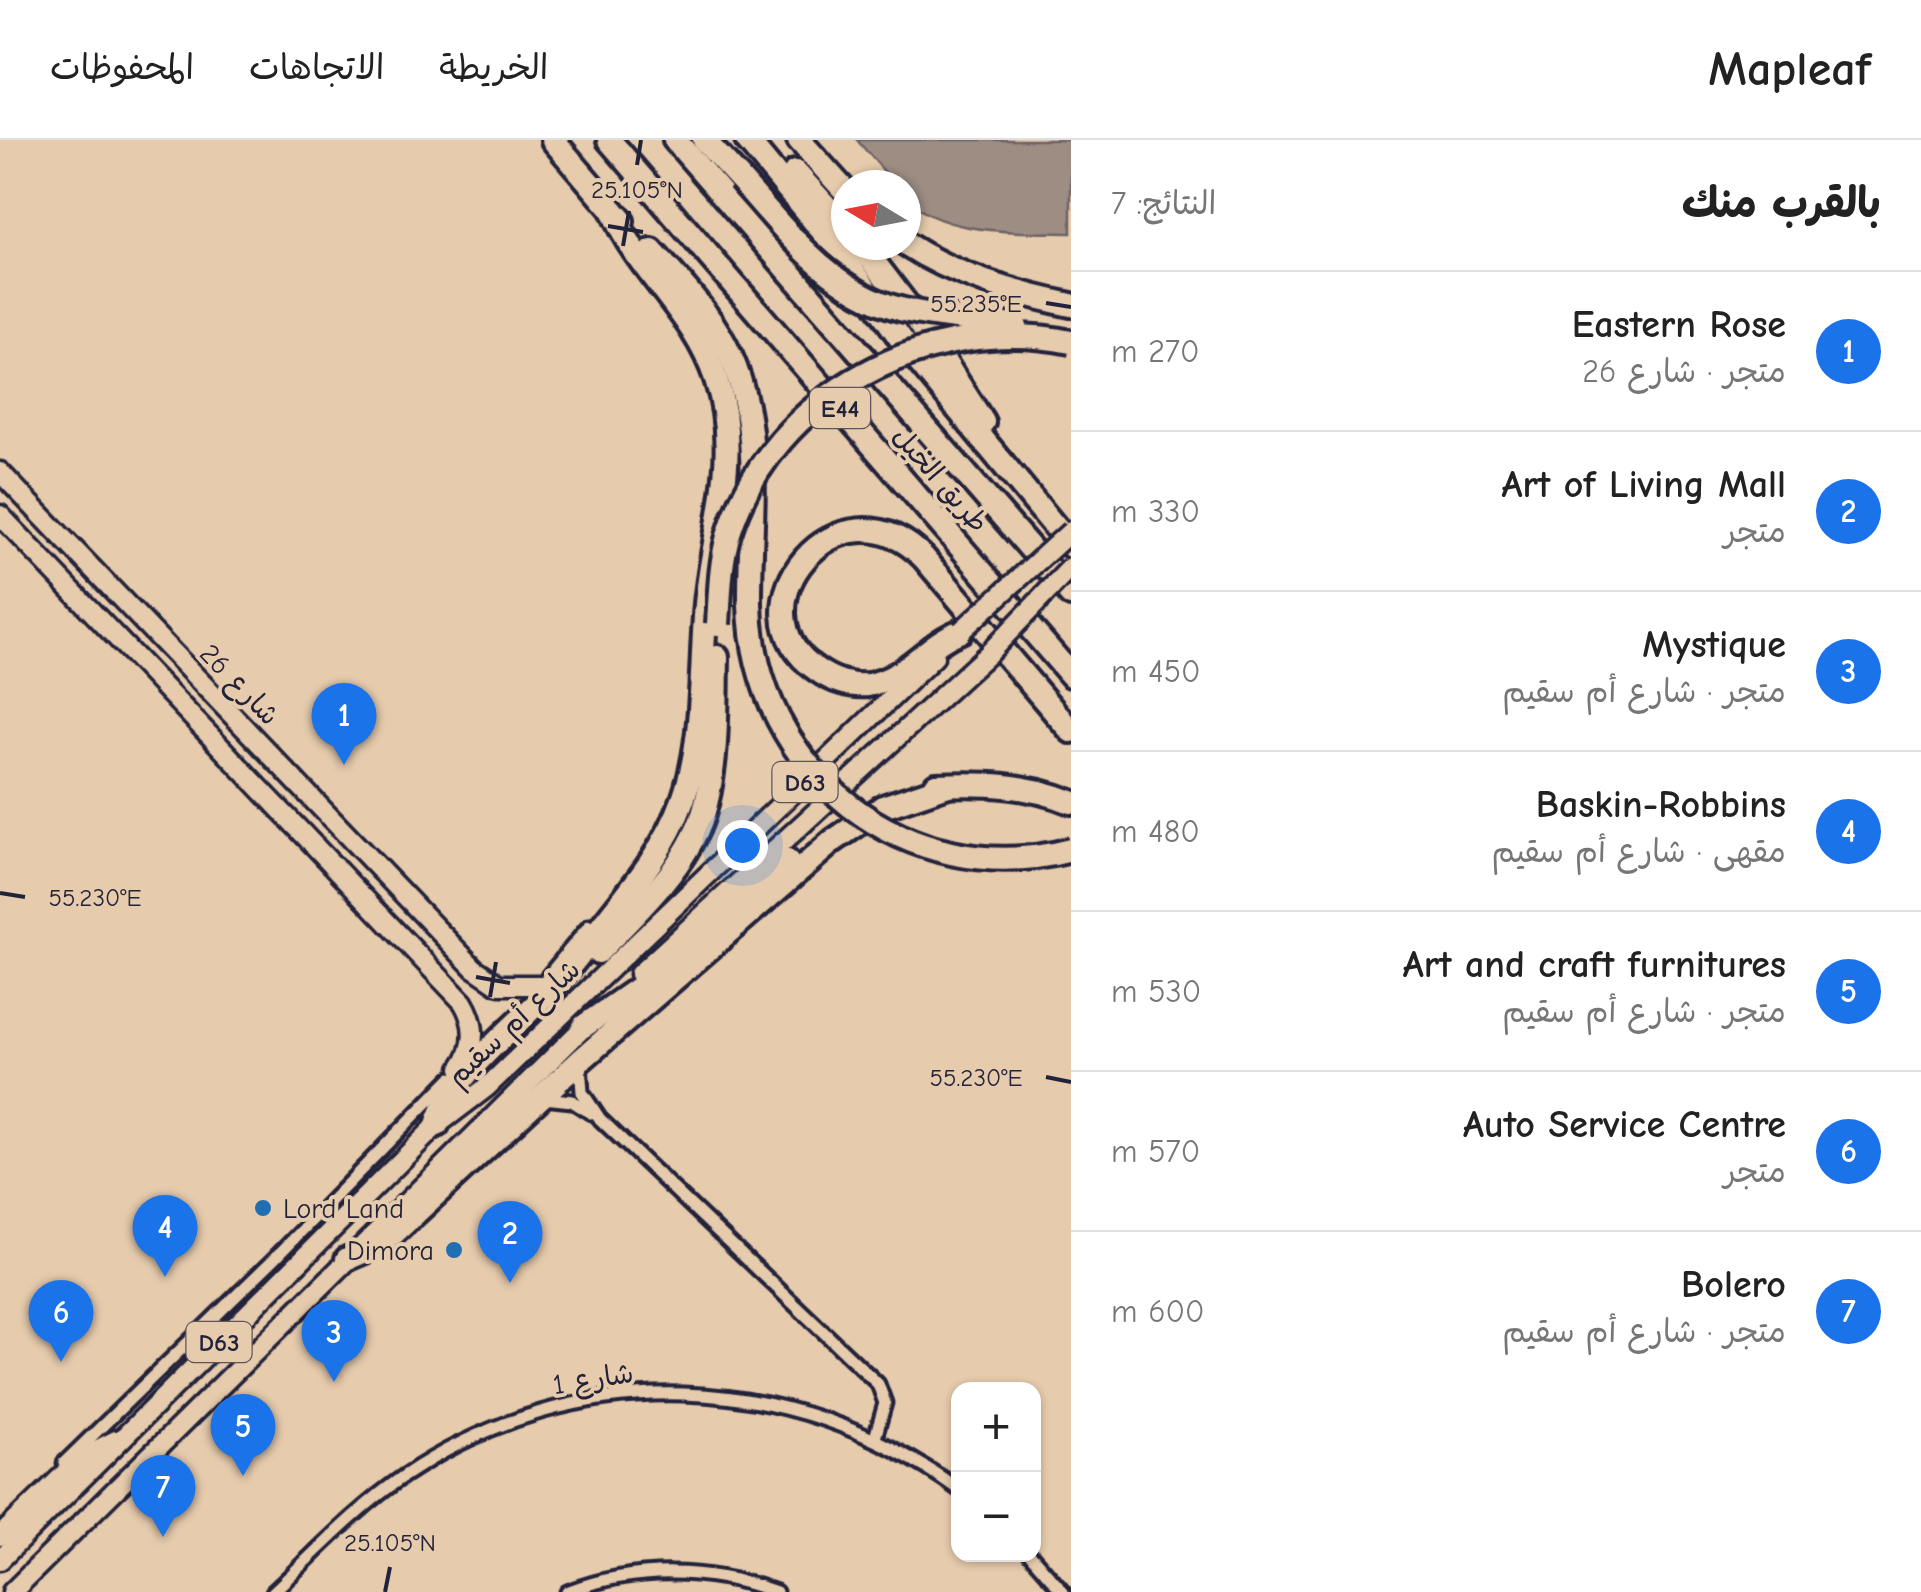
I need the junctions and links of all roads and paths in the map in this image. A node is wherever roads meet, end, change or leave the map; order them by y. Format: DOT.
graph roads {
  1 [pos="554,140"];
  2 [pos="609,140"];
  3 [pos="675,140"];
  4 [pos="704,140"];
  5 [pos="714,140"];
  6 [pos="747,140"];
  7 [pos="766,140"];
  8 [pos="799,140"];
  9 [pos="831,175"];
  10 [pos="740,179"];
  11 [pos="831,211"];
  12 [pos="613,212"];
  13 [pos="921,253"];
  14 [pos="872,260"];
  15 [pos="1070,305"];
  16 [pos="1062,340"];
  17 [pos="0,472"];
  18 [pos="1039,508"];
  19 [pos="3,518"];
  20 [pos="52,526"];
  21 [pos="1071,531"];
  22 [pos="1071,546"];
  23 [pos="1071,567"];
  24 [pos="1071,595"];
  25 [pos="961,631"];
  26 [pos="1071,675"];
  27 [pos="1071,731"];
  28 [pos="948,785"];
  29 [pos="1071,802"];
  30 [pos="322,810"];
  31 [pos="282,813"];
  32 [pos="1071,850"];
  33 [pos="654,858"];
  34 [pos="541,985"];
  35 [pos="584,1026"];
  36 [pos="581,1060"];
  37 [pos="460,1068"];
  38 [pos="540,1098"];
  39 [pos="600,1119"];
  40 [pos="442,1121"];
  41 [pos="347,1259"];
  42 [pos="126,1435"];
  43 [pos="875,1438"];
  44 [pos="951,1484"];
  45 [pos="0,1527"];
  46 [pos="0,1536"];
  47 [pos="0,1560"];
  48 [pos="1037,1562"];
  49 [pos="12,1592"];
  50 [pos="273,1592"];
  51 [pos="568,1592"];
  52 [pos="776,1592"];
  53 [pos="1062,1592"];
  1 -- 12 [label="highway"];
  2 -- 26 [label="highway, طريق الخيل / E44"];
  3 -- 24 [label="highway, طريق الخيل / E44"];
  4 -- 10 [label="highway"];
  5 -- 10 [label="highway"];
  6 -- 18 [label="highway"];
  7 -- 11 [label="highway"];
  8 -- 9 [label="highway"];
  10 -- 16 [label="highway, bridge"];
  12 -- 32 [label="highway, bridge"];
  12 -- 33 [label="highway"];
  13 -- 15 [label="highway"];
  14 -- 18 [label="highway"];
  16 -- 40 [label="highway, bridge"];
  17 -- 20 [label="main road, شارع 26"];
  18 -- 22 [label="highway"];
  19 -- 20 [label="main road"];
  19 -- 31 [label="main road, شارع 26"];
  20 -- 30 [label="main road, شارع 26"];
  21 -- 25 [label="main road, شارع أم سقيم / D63, bridge"];
  23 -- 35 [label="main road, شارع أم سقيم / D63, bridge"];
  25 -- 27 [label="highway"];
  25 -- 40 [label="main road, شارع أم سقيم / D63"];
  28 -- 29 [label="highway"];
  28 -- 35 [label="highway"];
  28 -- 36 [label="highway"];
  30 -- 31 [label="main road"];
  30 -- 34 [label="main road, شارع 26"];
  31 -- 37 [label="main road, شارع 26"];
  33 -- 34 [label="street"];
  33 -- 40 [label="highway"];
  34 -- 37 [label="street"];
  35 -- 41 [label="main road, شارع أم سقيم / D63"];
  36 -- 38 [label="highway"];
  36 -- 39 [label="street"];
  37 -- 45 [label="street"];
  38 -- 39 [label="street"];
  38 -- 41 [label="highway"];
  39 -- 43 [label="street"];
  40 -- 42 [label="main road, شارع أم سقيم / D63"];
  41 -- 49 [label="main road, شارع أم سقيم / D63"];
  42 -- 46 [label="main road"];
  42 -- 47 [label="main road, شارع أم سقيم / D63"];
  43 -- 44 [label="street, شارع 1"];
  43 -- 50 [label="street, شارع 1"];
  48 -- 53 [label="street"];
  51 -- 52 [label="street"];
}
